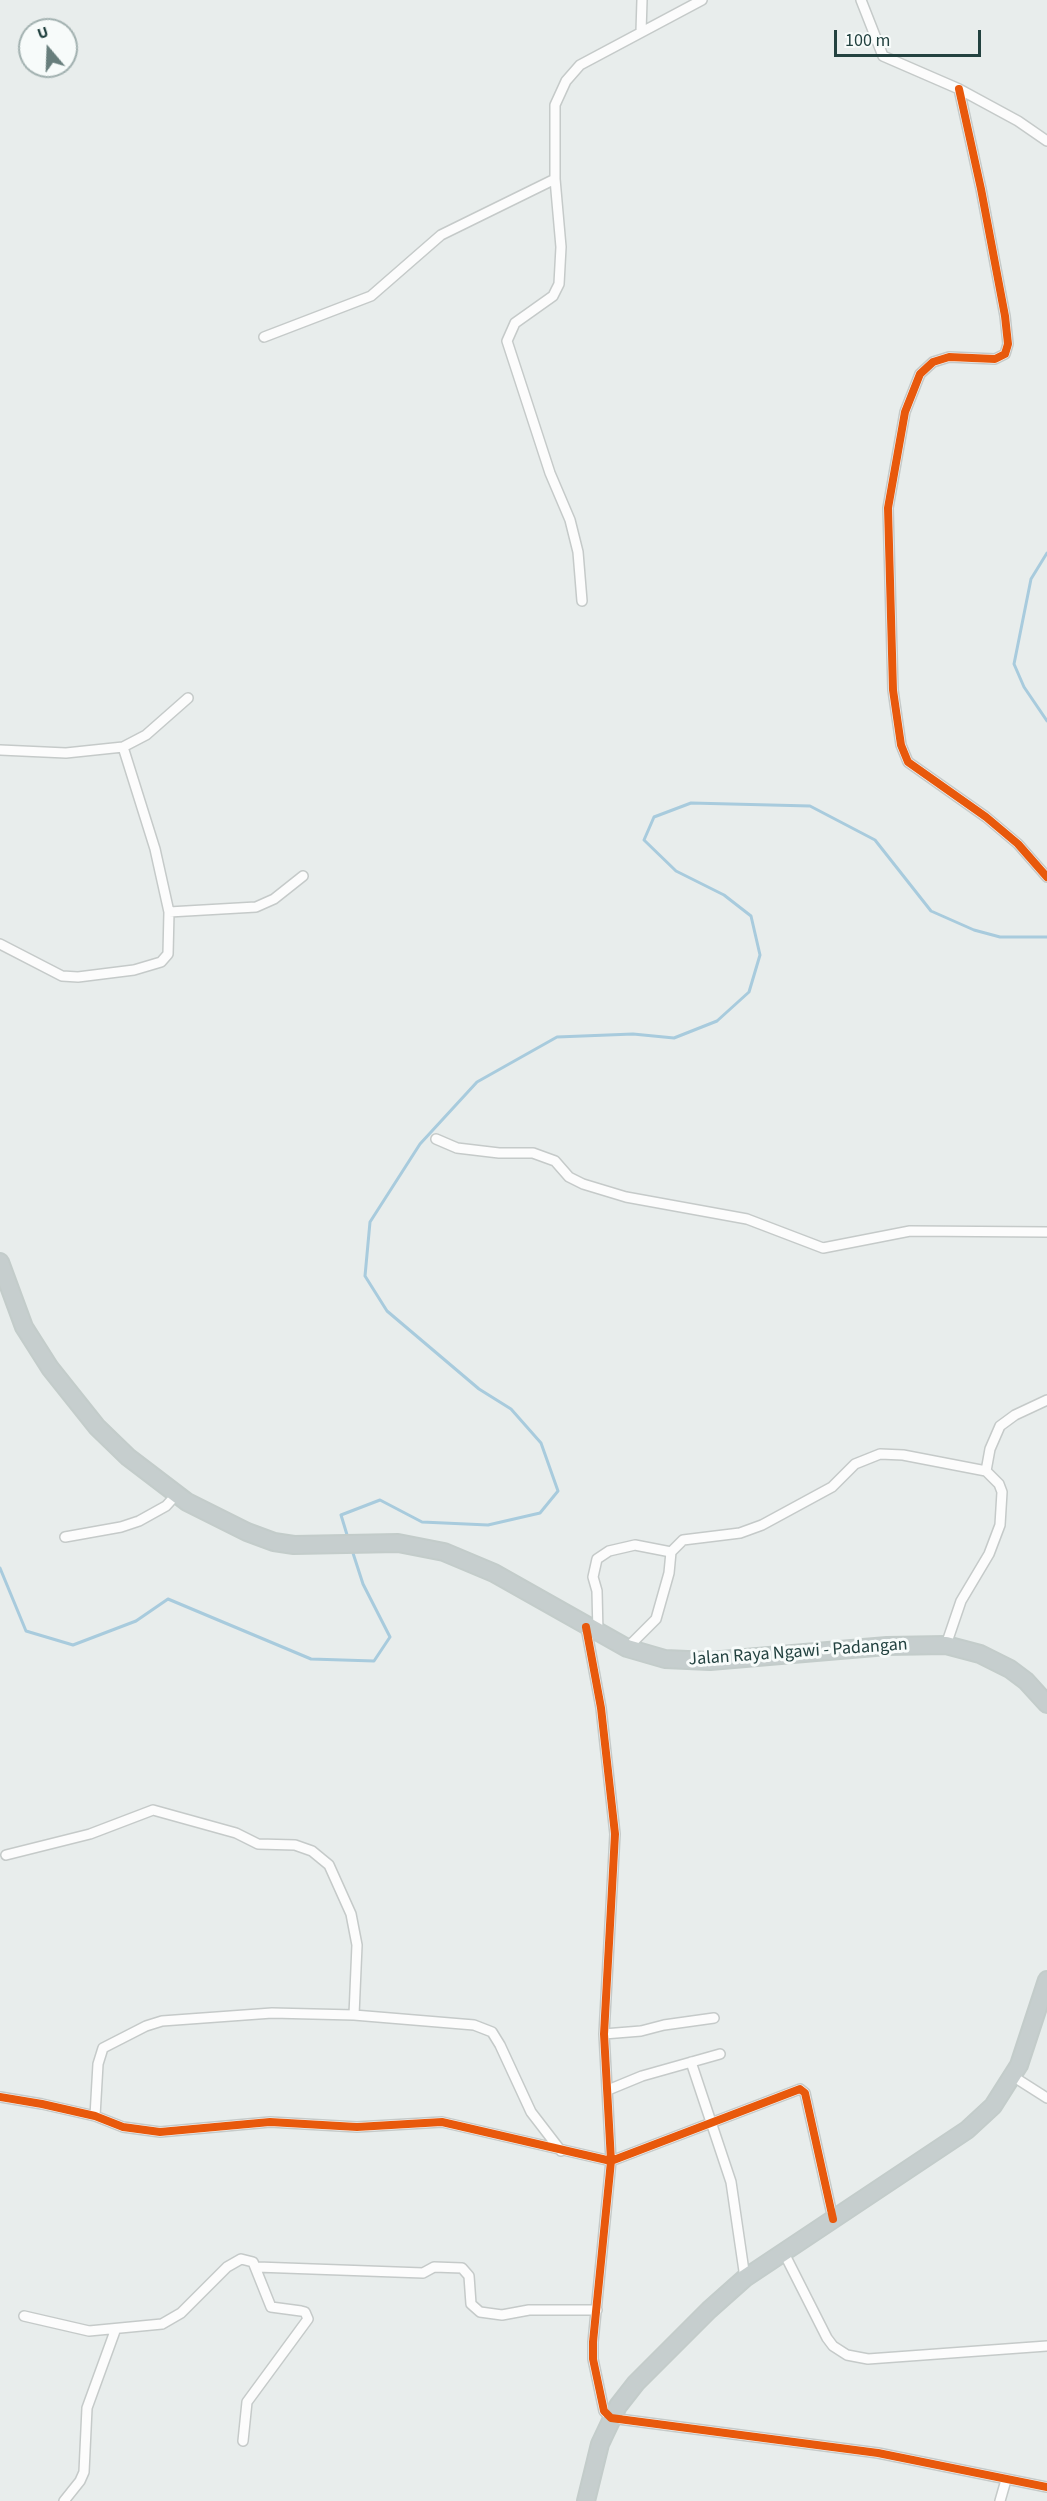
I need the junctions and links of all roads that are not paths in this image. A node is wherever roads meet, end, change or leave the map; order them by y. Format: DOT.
graph roads {
  1 [pos="642,0"];
  2 [pos="702,0"];
  3 [pos="861,0"];
  4 [pos="641,32"];
  5 [pos="959,89"];
  6 [pos="1047,141"];
  7 [pos="555,179"];
  8 [pos="264,338"];
  9 [pos="582,601"];
  10 [pos="188,698"];
  11 [pos="123,747"];
  12 [pos="0,750"];
  13 [pos="303,876"];
  14 [pos="1047,877"];
  15 [pos="169,912"];
  16 [pos="0,944"];
  17 [pos="436,1139"];
  18 [pos="1047,1232"];
  19 [pos="0,1263"];
  20 [pos="1047,1400"];
  21 [pos="986,1471"];
  22 [pos="177,1494"];
  23 [pos="65,1537"];
  24 [pos="671,1552"];
  25 [pos="592,1630"];
  26 [pos="946,1645"];
  27 [pos="627,1648"];
  28 [pos="1047,1704"];
  29 [pos="6,1855"];
  30 [pos="1047,1980"];
  31 [pos="354,2014"];
  32 [pos="714,2018"];
  33 [pos="604,2034"];
  34 [pos="720,2054"];
  35 [pos="691,2062"];
  36 [pos="1014,2077"];
  37 [pos="608,2090"];
  38 [pos="0,2097"];
  39 [pos="1047,2098"];
  40 [pos="95,2116"];
  41 [pos="714,2124"];
  42 [pos="561,2151"];
  43 [pos="611,2161"];
  44 [pos="833,2219"];
  45 [pos="784,2253"];
  46 [pos="257,2267"];
  47 [pos="745,2277"];
  48 [pos="597,2310"];
  49 [pos="24,2316"];
  50 [pos="115,2331"];
  51 [pos="1047,2346"];
  52 [pos="610,2418"];
  53 [pos="243,2441"];
  54 [pos="1006,2480"];
  55 [pos="1047,2487"];
  56 [pos="64,2501"];
  57 [pos="586,2501"];
  58 [pos="1000,2501"];
  1 -- 4 [label="street"];
  2 -- 4 [label="street"];
  3 -- 5 [label="street"];
  4 -- 7 [label="street"];
  5 -- 6 [label="street"];
  5 -- 14 [label="street"];
  7 -- 8 [label="street"];
  7 -- 9 [label="street"];
  10 -- 11 [label="street"];
  11 -- 12 [label="street"];
  11 -- 15 [label="street"];
  13 -- 15 [label="street"];
  15 -- 16 [label="street"];
  17 -- 18 [label="street"];
  19 -- 22 [label="highway, Jalan Raya Ngawi - Padangan"];
  20 -- 21 [label="street"];
  21 -- 24 [label="street"];
  21 -- 26 [label="street"];
  22 -- 23 [label="street"];
  22 -- 25 [label="highway, Jalan Raya Ngawi - Padangan"];
  24 -- 25 [label="street"];
  24 -- 27 [label="street"];
  25 -- 27 [label="highway, Jalan Raya Ngawi - Padangan"];
  25 -- 33 [label="street"];
  26 -- 27 [label="highway, Jalan Raya Ngawi - Padangan"];
  26 -- 28 [label="highway, Jalan Raya Ngawi - Padangan"];
  29 -- 31 [label="street"];
  30 -- 36 [label="highway"];
  31 -- 40 [label="street"];
  31 -- 42 [label="street"];
  32 -- 33 [label="street"];
  33 -- 37 [label="street"];
  34 -- 35 [label="street"];
  35 -- 37 [label="street"];
  35 -- 41 [label="street"];
  36 -- 39 [label="street"];
  36 -- 44 [label="highway"];
  37 -- 43 [label="street"];
  38 -- 40 [label="street"];
  40 -- 42 [label="street"];
  41 -- 43 [label="street"];
  41 -- 44 [label="street"];
  41 -- 47 [label="street"];
  42 -- 43 [label="street"];
  43 -- 48 [label="street"];
  44 -- 45 [label="highway"];
  45 -- 47 [label="highway"];
  45 -- 51 [label="street"];
  46 -- 48 [label="street"];
  46 -- 50 [label="street"];
  46 -- 53 [label="street"];
  47 -- 52 [label="highway"];
  48 -- 52 [label="street"];
  49 -- 50 [label="street"];
  50 -- 56 [label="street"];
  52 -- 54 [label="street"];
  52 -- 57 [label="highway"];
  54 -- 55 [label="street"];
  54 -- 58 [label="street"];
}
